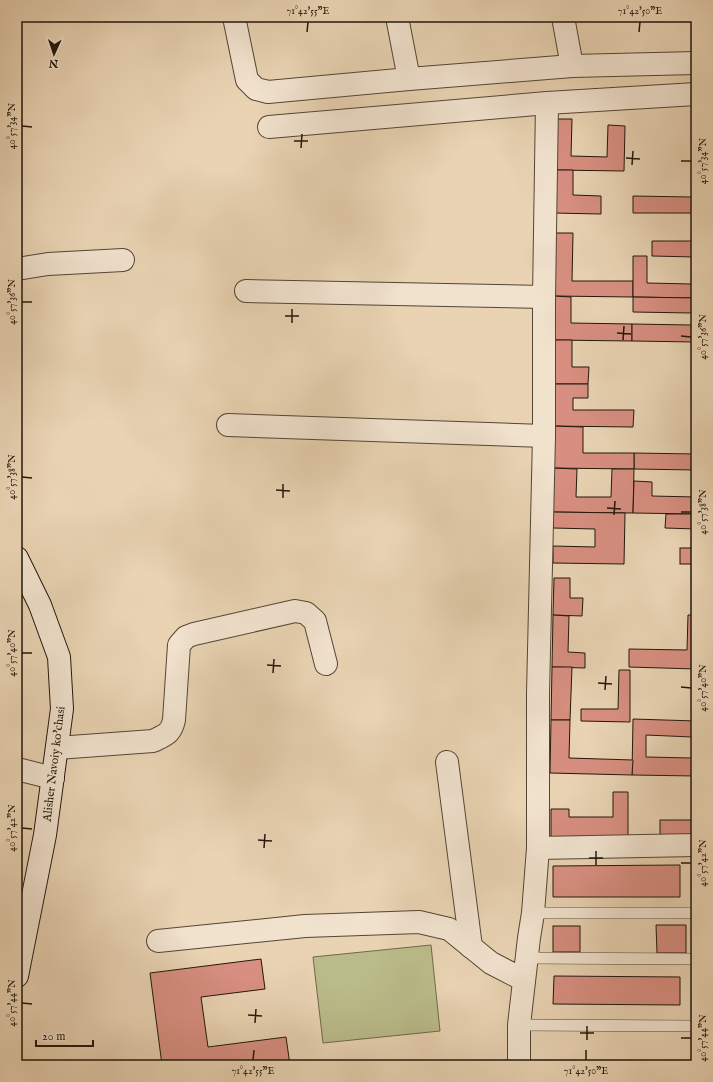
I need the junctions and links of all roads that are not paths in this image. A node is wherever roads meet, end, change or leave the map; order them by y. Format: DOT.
graph roads {
  1 [pos="234,17"];
  2 [pos="397,17"];
  3 [pos="563,17"];
  4 [pos="696,63"];
  5 [pos="572,66"];
  6 [pos="409,79"];
  7 [pos="696,94"];
  8 [pos="547,103"];
  9 [pos="269,128"];
  10 [pos="123,260"];
  11 [pos="17,269"];
  12 [pos="246,291"];
  13 [pos="544,297"];
  14 [pos="228,425"];
  15 [pos="544,436"];
  16 [pos="17,558"];
  17 [pos="326,664"];
  18 [pos="57,748"];
  19 [pos="447,762"];
  20 [pos="17,769"];
  21 [pos="53,778"];
  22 [pos="696,845"];
  23 [pos="538,848"];
  24 [pos="533,913"];
  25 [pos="696,914"];
  26 [pos="158,941"];
  27 [pos="471,947"];
  28 [pos="526,958"];
  29 [pos="696,959"];
  30 [pos="17,976"];
  31 [pos="524,980"];
  32 [pos="519,1025"];
  33 [pos="696,1026"];
  34 [pos="519,1065"];
  1 -- 6 [label="street"];
  2 -- 6 [label="street"];
  3 -- 5 [label="street"];
  4 -- 5 [label="street"];
  5 -- 6 [label="street"];
  7 -- 8 [label="street"];
  8 -- 9 [label="street"];
  8 -- 13 [label="street"];
  10 -- 11 [label="street"];
  12 -- 13 [label="street"];
  13 -- 15 [label="street"];
  14 -- 15 [label="street"];
  15 -- 23 [label="street"];
  16 -- 18 [label="street, Alisher Navoiy ko'chasi"];
  17 -- 18 [label="street"];
  18 -- 21 [label="street, Alisher Navoiy ko'chasi"];
  19 -- 27 [label="street"];
  20 -- 21 [label="street"];
  21 -- 30 [label="street, Alisher Navoiy ko'chasi"];
  22 -- 23 [label="street"];
  23 -- 24 [label="street"];
  24 -- 25 [label="lane"];
  24 -- 28 [label="street"];
  26 -- 27 [label="street"];
  27 -- 31 [label="street"];
  28 -- 29 [label="lane"];
  28 -- 31 [label="street"];
  31 -- 32 [label="street"];
  32 -- 33 [label="lane"];
  32 -- 34 [label="street"];
}
